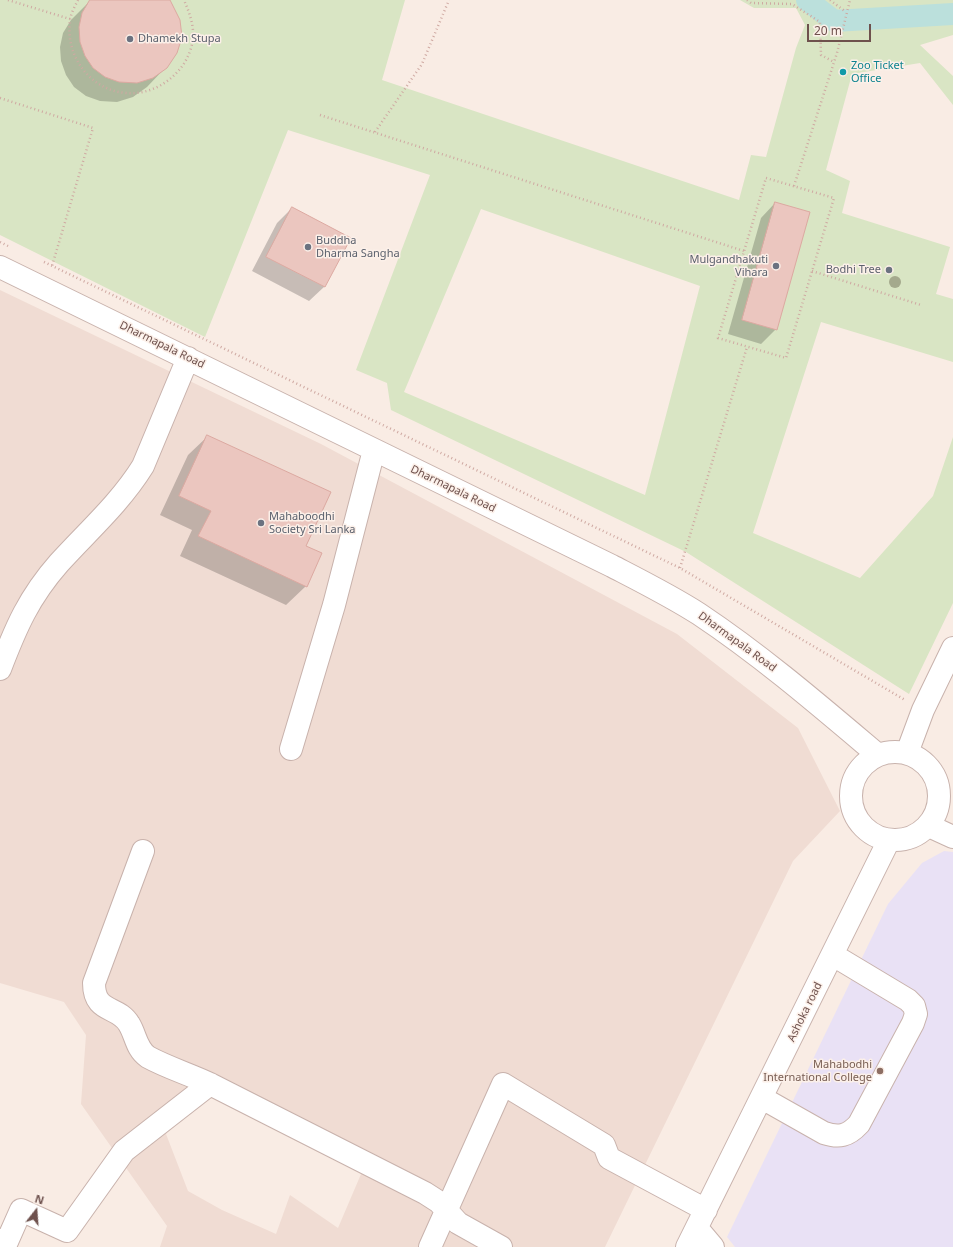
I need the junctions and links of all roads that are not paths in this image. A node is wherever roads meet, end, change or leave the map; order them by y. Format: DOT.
graph roads {
  1 [pos="0,267"];
  2 [pos="188,358"];
  3 [pos="374,450"];
  4 [pos="953,648"];
  5 [pos="0,669"];
  6 [pos="291,749"];
  7 [pos="907,753"];
  8 [pos="878,754"];
  9 [pos="929,826"];
  10 [pos="953,837"];
  11 [pos="889,840"];
  12 [pos="143,851"];
  13 [pos="833,955"];
  14 [pos="210,1084"];
  15 [pos="762,1098"];
  16 [pos="447,1210"];
  17 [pos="702,1219"];
  18 [pos="0,1240"];
  19 [pos="430,1247"];
  20 [pos="501,1247"];
  21 [pos="688,1247"];
  22 [pos="713,1247"];
  1 -- 2 [label="street, Dharmapala Road"];
  2 -- 3 [label="street, Dharmapala Road"];
  2 -- 5 [label="street"];
  3 -- 6 [label="street"];
  3 -- 8 [label="street, Dharmapala Road"];
  4 -- 7 [label="street"];
  7 -- 8 [label="street"];
  7 -- 9 [label="street"];
  8 -- 11 [label="street"];
  9 -- 10 [label="street"];
  9 -- 11 [label="street"];
  11 -- 13 [label="street, Ashoka road"];
  12 -- 14 [label="street"];
  13 -- 15 [label="street, Ashoka road"];
  13 -- 15 [label="street"];
  14 -- 16 [label="street"];
  14 -- 18 [label="street"];
  15 -- 17 [label="street, Ashoka road"];
  16 -- 17 [label="street"];
  16 -- 19 [label="street"];
  16 -- 20 [label="street"];
  17 -- 21 [label="street, Ashoka road"];
  17 -- 22 [label="street"];
}
